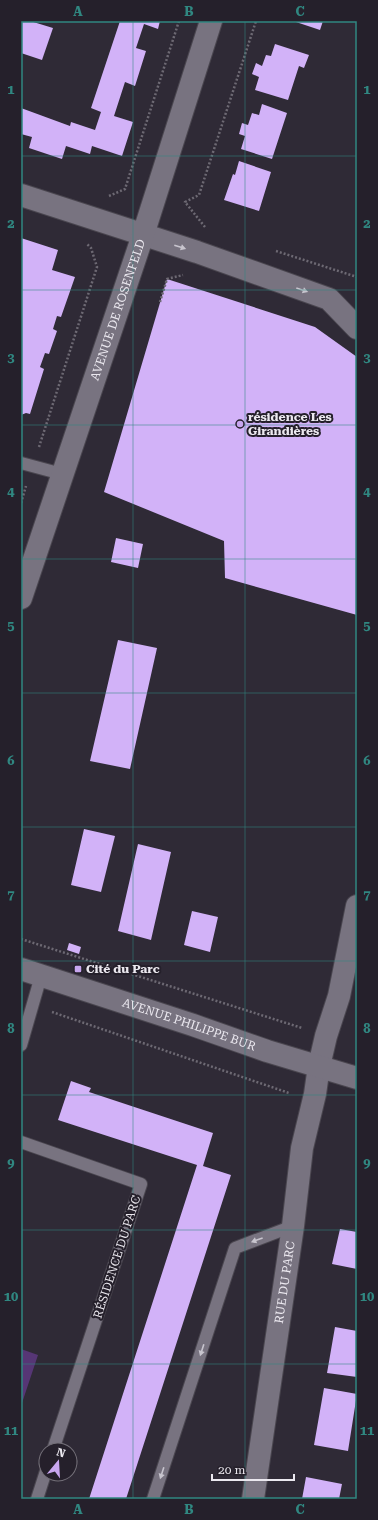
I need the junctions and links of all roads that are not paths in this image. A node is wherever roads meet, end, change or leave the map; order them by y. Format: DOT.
graph roads {
  1 [pos="211,21"];
  2 [pos="21,195"];
  3 [pos="143,235"];
  4 [pos="357,328"];
  5 [pos="27,465"];
  6 [pos="62,474"];
  7 [pos="21,598"];
  8 [pos="357,906"];
  9 [pos="21,969"];
  10 [pos="41,976"];
  11 [pos="21,1045"];
  12 [pos="319,1066"];
  13 [pos="357,1078"];
  14 [pos="21,1142"];
  15 [pos="293,1226"];
  16 [pos="56,1442"];
  17 [pos="42,1482"];
  18 [pos="37,1499"];
  19 [pos="153,1499"];
  20 [pos="252,1499"];
  1 -- 3 [label="street, AVENUE DE ROSENFELD"];
  2 -- 3 [label="street"];
  3 -- 4 [label="street, one-way"];
  3 -- 6 [label="street, AVENUE DE ROSENFELD"];
  5 -- 6 [label="lane"];
  6 -- 7 [label="street, AVENUE DE ROSENFELD"];
  8 -- 12 [label="street, RUE DU PARC"];
  9 -- 10 [label="street, AVENUE PHILIPPE BUR"];
  10 -- 11 [label="lane"];
  10 -- 12 [label="street, AVENUE PHILIPPE BUR"];
  12 -- 13 [label="street, AVENUE PHILIPPE BUR"];
  12 -- 15 [label="street, RUE DU PARC"];
  14 -- 16 [label="lane, RÉSIDENCE DU PARC"];
  15 -- 19 [label="lane, one-way"];
  15 -- 20 [label="street, RUE DU PARC"];
  17 -- 18 [label="lane"];
}
